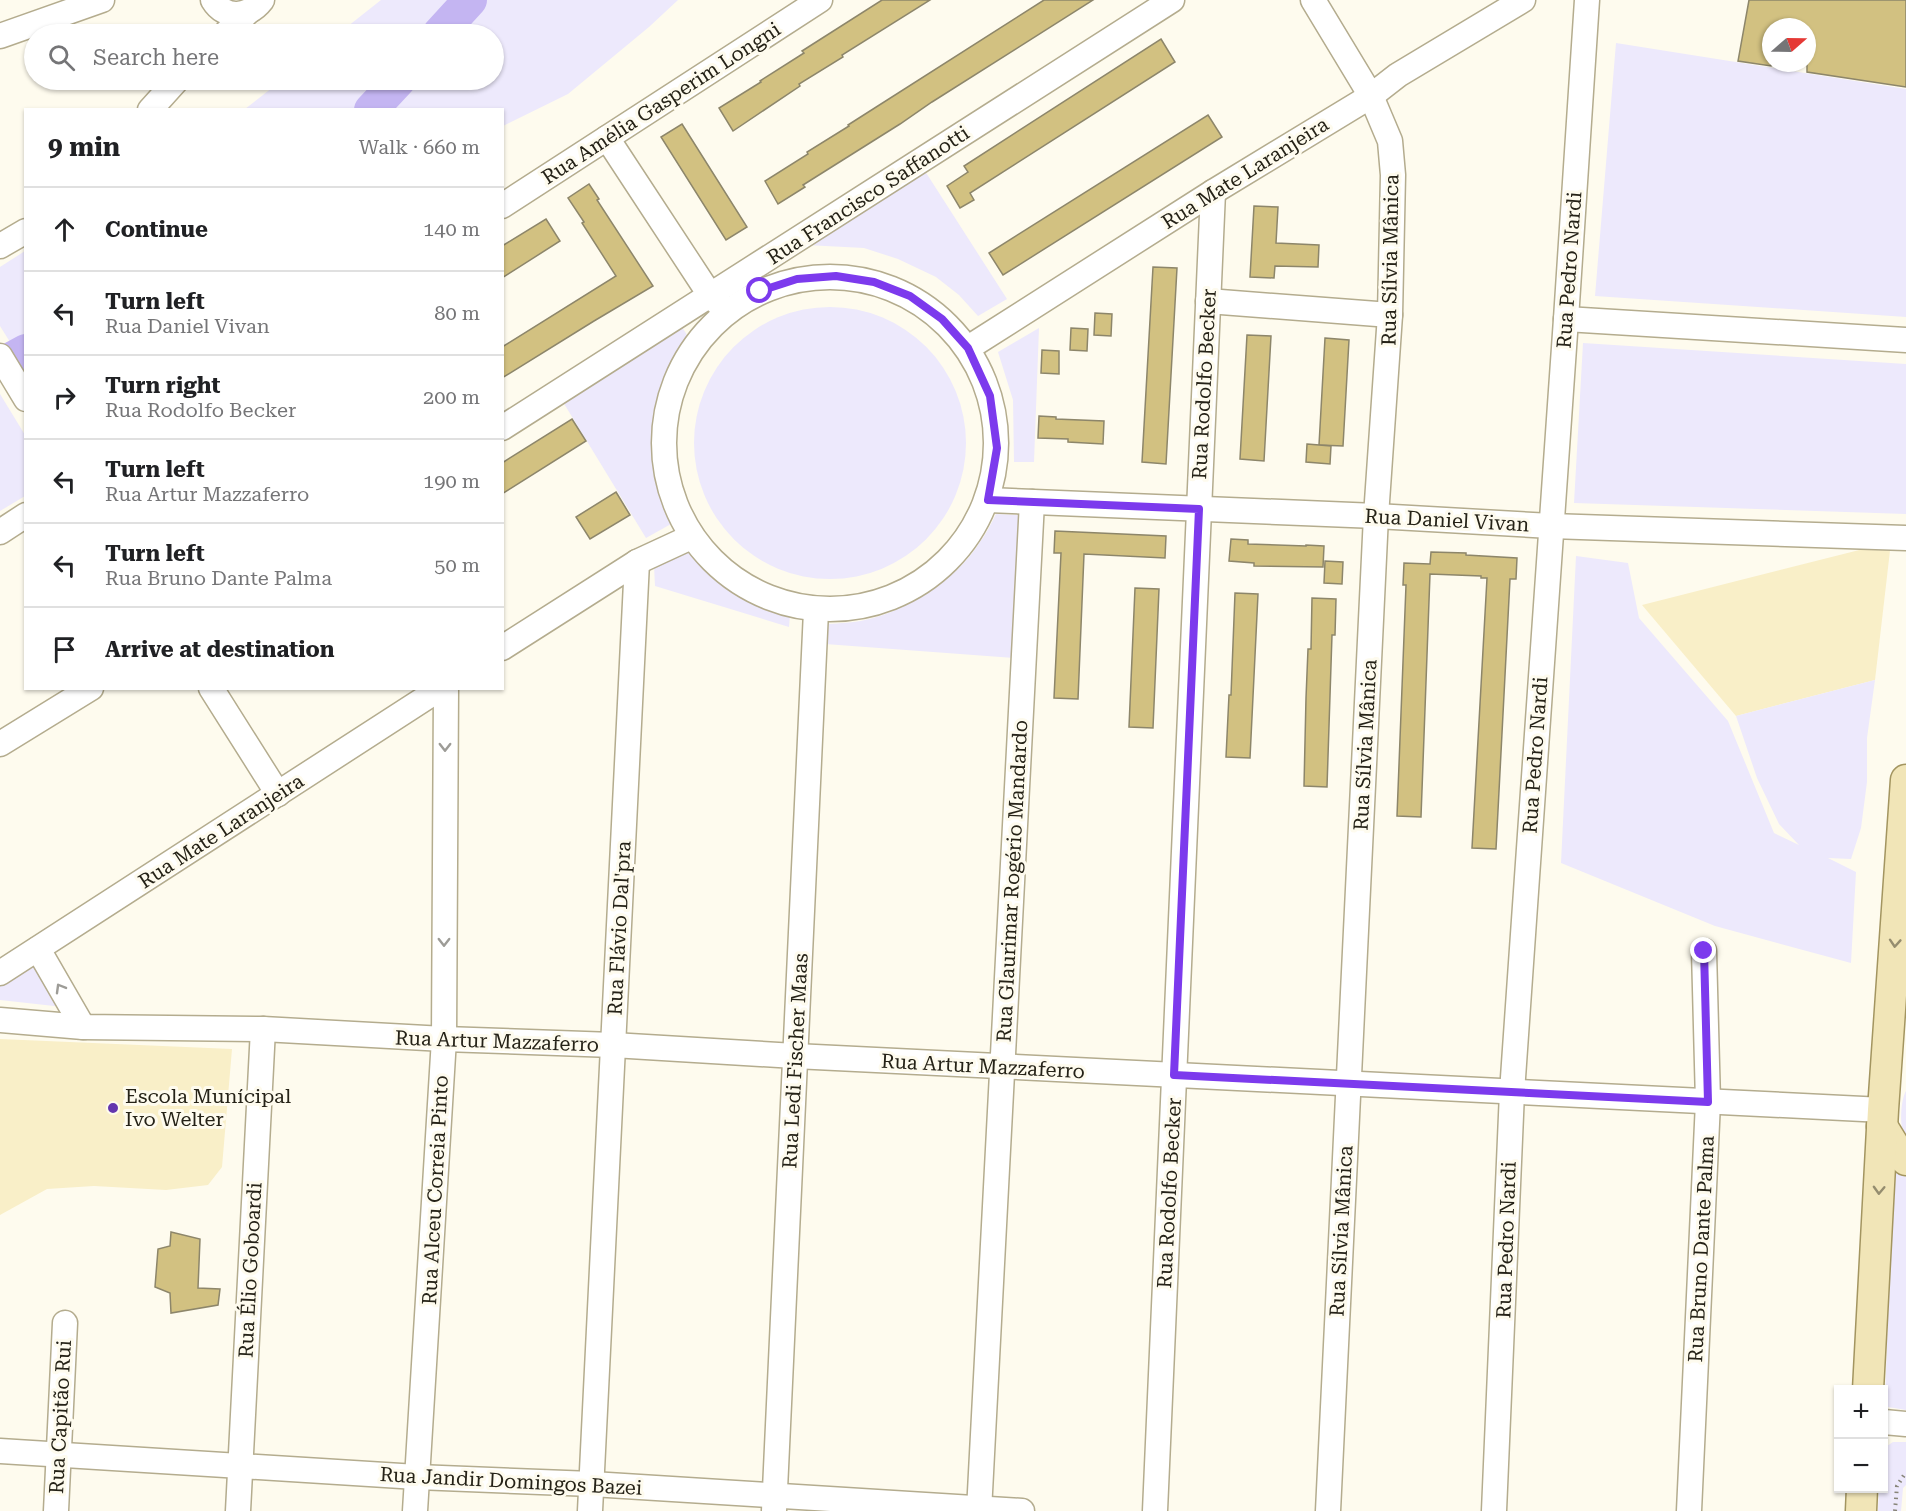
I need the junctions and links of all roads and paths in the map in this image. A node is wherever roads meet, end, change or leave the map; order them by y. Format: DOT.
graph roads {
  1 [pos="102,0"];
  2 [pos="820,0"];
  3 [pos="1172,0"];
  4 [pos="1313,0"];
  5 [pos="1523,0"];
  6 [pos="1587,0"];
  7 [pos="217,5"];
  8 [pos="255,6"];
  9 [pos="34,24"];
  10 [pos="210,24"];
  11 [pos="236,24"];
  12 [pos="24,28"];
  13 [pos="0,36"];
  14 [pos="168,90"];
  15 [pos="1371,96"];
  16 [pos="152,108"];
  17 [pos="607,138"];
  18 [pos="1213,192"];
  19 [pos="504,205"];
  20 [pos="24,232"];
  21 [pos="0,246"];
  22 [pos="1208,301"];
  23 [pos="719,303"];
  24 [pos="1390,315"];
  25 [pos="1566,319"];
  26 [pos="1906,340"];
  27 [pos="968,348"];
  28 [pos="0,356"];
  29 [pos="23,396"];
  30 [pos="504,427"];
  31 [pos="988,500"];
  32 [pos="1032,502"];
  33 [pos="1199,509"];
  34 [pos="24,516"];
  35 [pos="1376,516"];
  36 [pos="1551,526"];
  37 [pos="0,532"];
  38 [pos="691,537"];
  39 [pos="1906,538"];
  40 [pos="637,562"];
  41 [pos="816,611"];
  42 [pos="504,647"];
  43 [pos="88,690"];
  44 [pos="212,690"];
  45 [pos="438,690"];
  46 [pos="446,690"];
  47 [pos="0,744"];
  48 [pos="1906,780"];
  49 [pos="278,794"];
  50 [pos="38,949"];
  51 [pos="1704,951"];
  52 [pos="0,973"];
  53 [pos="0,1020"];
  54 [pos="83,1027"];
  55 [pos="263,1029"];
  56 [pos="444,1039"];
  57 [pos="613,1045"];
  58 [pos="795,1056"];
  59 [pos="1896,1066"];
  60 [pos="1002,1067"];
  61 [pos="1174,1075"];
  62 [pos="1348,1084"];
  63 [pos="1512,1092"];
  64 [pos="1708,1102"];
  65 [pos="1882,1118"];
  66 [pos="1906,1160"];
  67 [pos="65,1323"];
  68 [pos="1868,1385"];
  69 [pos="1888,1422"];
  70 [pos="1906,1424"];
  71 [pos="0,1451"];
  72 [pos="60,1454"];
  73 [pos="240,1466"];
  74 [pos="1906,1472"];
  75 [pos="417,1477"];
  76 [pos="592,1484"];
  77 [pos="1862,1493"];
  78 [pos="774,1504"];
  79 [pos="979,1510"];
  80 [pos="56,1511"];
  81 [pos="238,1511"];
  82 [pos="415,1511"];
  83 [pos="590,1511"];
  84 [pos="1022,1511"];
  85 [pos="1155,1511"];
  86 [pos="1328,1511"];
  87 [pos="1494,1511"];
  88 [pos="1689,1511"];
  89 [pos="1861,1511"];
  90 [pos="1895,1511"];
  1 -- 9 [label="street"];
  2 -- 17 [label="street, Rua Amélia Gasperim Longni"];
  3 -- 23 [label="street, Rua Francisco Saffanotti"];
  4 -- 15 [label="street, Rua Sílvia Mânica"];
  5 -- 15 [label="street, Rua Mate Laranjeira"];
  6 -- 25 [label="street, Rua Pedro Nardi"];
  7 -- 8 [label="street"];
  7 -- 10 [label="street"];
  8 -- 11 [label="street"];
  12 -- 13 [label="street"];
  14 -- 16 [label="street"];
  15 -- 18 [label="street, Rua Mate Laranjeira"];
  15 -- 24 [label="street, Rua Sílvia Mânica"];
  17 -- 19 [label="street, Rua Amélia Gasperim Longni"];
  17 -- 23 [label="street"];
  18 -- 22 [label="street, Rua Rodolfo Becker"];
  18 -- 27 [label="street, Rua Mate Laranjeira"];
  20 -- 21 [label="street"];
  22 -- 24 [label="street"];
  22 -- 33 [label="street, Rua Rodolfo Becker"];
  23 -- 27 [label="street"];
  23 -- 30 [label="street, Rua Francisco Saffanotti"];
  23 -- 38 [label="street"];
  24 -- 35 [label="street, Rua Sílvia Mânica"];
  25 -- 26 [label="street"];
  25 -- 36 [label="street, Rua Pedro Nardi"];
  27 -- 31 [label="street"];
  28 -- 29 [label="street"];
  31 -- 32 [label="street, Rua Daniel Vivan"];
  31 -- 41 [label="street"];
  32 -- 33 [label="street, Rua Daniel Vivan"];
  32 -- 60 [label="street, Rua Glaurimar Rogério Mandardo"];
  33 -- 35 [label="street, Rua Daniel Vivan"];
  33 -- 61 [label="street, Rua Rodolfo Becker"];
  34 -- 37 [label="street"];
  35 -- 36 [label="street, Rua Daniel Vivan"];
  35 -- 62 [label="street, Rua Sílvia Mânica"];
  36 -- 39 [label="street, Rua Daniel Vivan"];
  36 -- 63 [label="street, Rua Pedro Nardi"];
  38 -- 40 [label="street"];
  38 -- 41 [label="street"];
  40 -- 42 [label="street"];
  40 -- 57 [label="street, Rua Flávio Dal'pra"];
  41 -- 58 [label="street, Rua Ledi Fischer Maas"];
  43 -- 47 [label="street"];
  44 -- 49 [label="street"];
  45 -- 49 [label="street, Rua Mate Laranjeira"];
  46 -- 56 [label="street, Rua Alceu Correia Pinto, one-way"];
  48 -- 59 [label="main road, one-way"];
  49 -- 50 [label="street, Rua Mate Laranjeira"];
  50 -- 52 [label="street, Rua Mate Laranjeira"];
  54 -- 50 [label="street, one-way"];
  51 -- 64 [label="street, Rua Bruno Dante Palma"];
  53 -- 54 [label="street, Rua Artur Mazzaferro"];
  54 -- 55 [label="street, Rua Artur Mazzaferro"];
  55 -- 56 [label="street, Rua Artur Mazzaferro"];
  55 -- 73 [label="street, Rua Élio Goboardi"];
  56 -- 57 [label="street, Rua Artur Mazzaferro"];
  56 -- 75 [label="street, Rua Alceu Correia Pinto"];
  57 -- 58 [label="street, Rua Artur Mazzaferro"];
  57 -- 76 [label="street, Rua Flávio Dal'pra"];
  58 -- 60 [label="street, Rua Artur Mazzaferro"];
  58 -- 78 [label="street, Rua Ledi Fischer Maas"];
  59 -- 65 [label="main road"];
  60 -- 61 [label="street, Rua Artur Mazzaferro"];
  60 -- 79 [label="street, Rua Glaurimar Rogério Mandardo"];
  61 -- 62 [label="street, Rua Artur Mazzaferro"];
  61 -- 85 [label="street, Rua Rodolfo Becker"];
  62 -- 63 [label="street, Rua Artur Mazzaferro"];
  62 -- 86 [label="street, Rua Sílvia Mânica"];
  63 -- 64 [label="street, Rua Artur Mazzaferro"];
  63 -- 87 [label="street, Rua Pedro Nardi"];
  64 -- 65 [label="street, Rua Artur Mazzaferro"];
  64 -- 88 [label="street, Rua Bruno Dante Palma"];
  65 -- 66 [label="main road"];
  65 -- 68 [label="main road, one-way"];
  67 -- 72 [label="street, Rua Capitão Rui"];
  69 -- 70 [label="street"];
  71 -- 72 [label="street, Rua Jandir Domingos Bazei"];
  72 -- 73 [label="street, Rua Jandir Domingos Bazei"];
  72 -- 80 [label="street, Rua Capitão Rui"];
  73 -- 75 [label="street, Rua Jandir Domingos Bazei"];
  73 -- 81 [label="street, Rua Élio Goboardi"];
  74 -- 90 [label="path"];
  75 -- 76 [label="street, Rua Jandir Domingos Bazei"];
  75 -- 82 [label="street, Rua Alceu Correia Pinto"];
  76 -- 78 [label="street, Rua Jandir Domingos Bazei"];
  76 -- 83 [label="street, Rua Flávio Dal'pra"];
  77 -- 89 [label="main road"];
  78 -- 79 [label="street, Rua Jandir Domingos Bazei"];
  79 -- 84 [label="street, Rua Jandir Domingos Bazei"];
}
